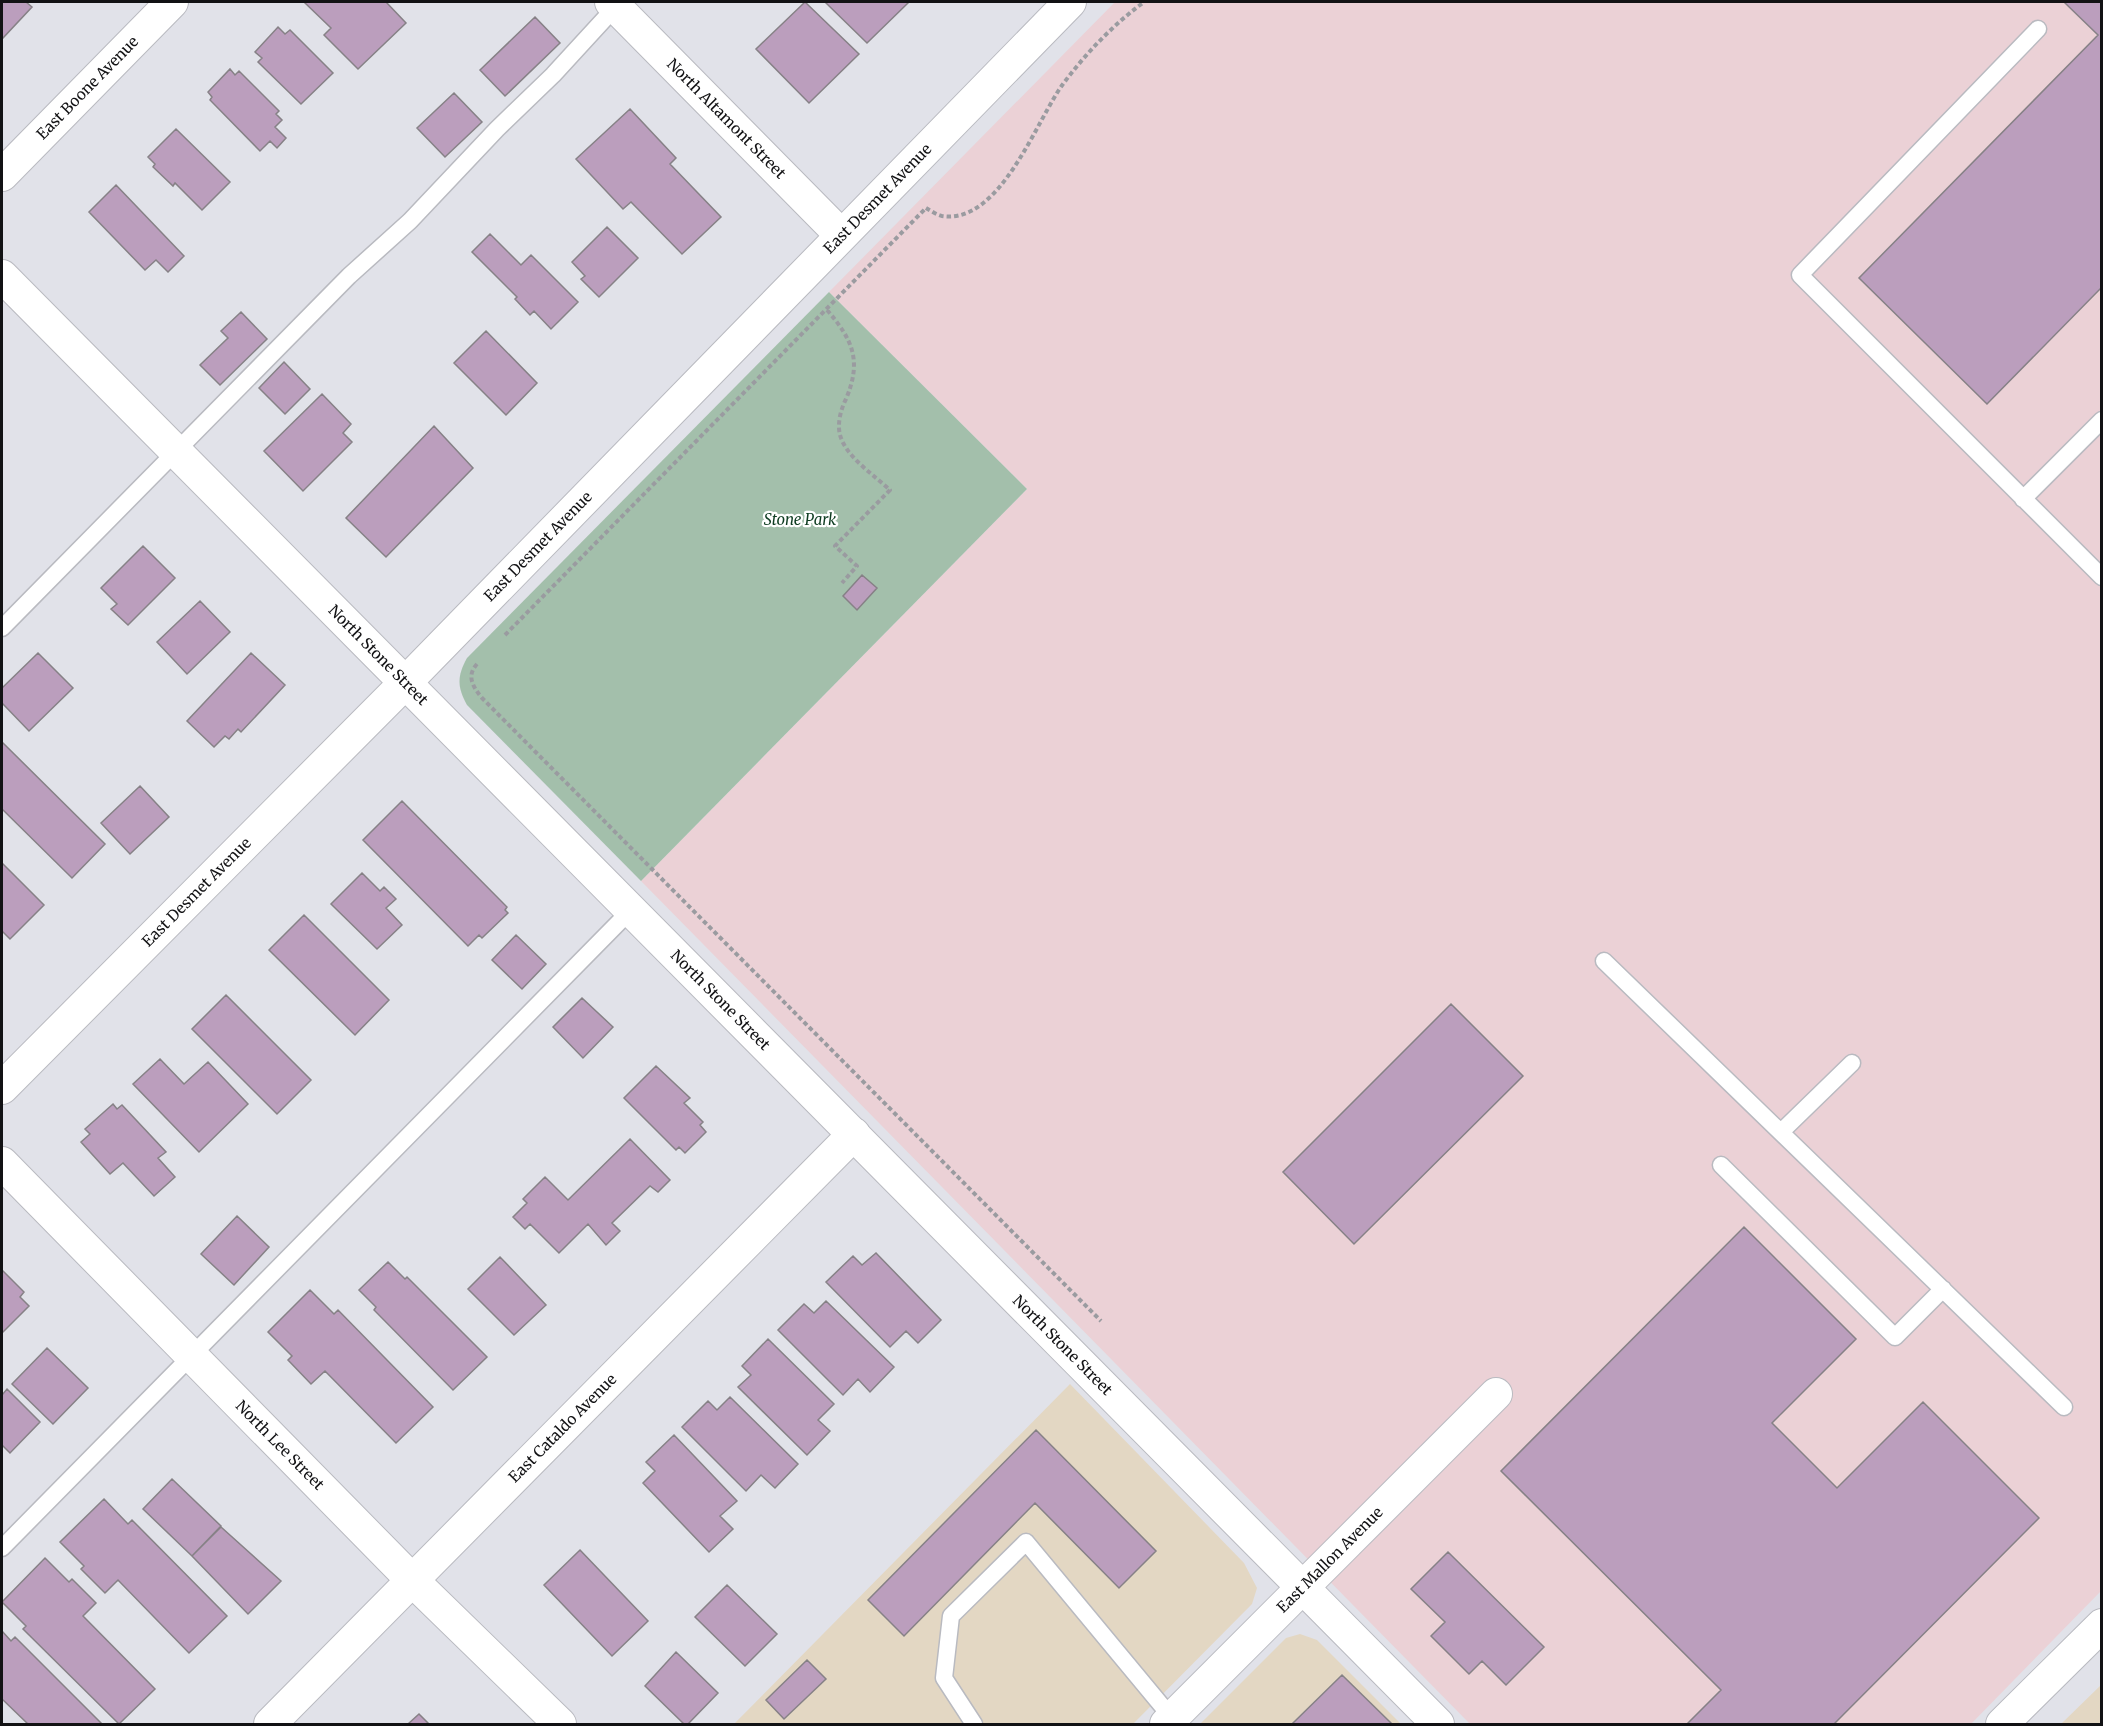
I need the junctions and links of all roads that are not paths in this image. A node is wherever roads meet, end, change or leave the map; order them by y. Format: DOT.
graph roads {
  1 [pos="172,2"];
  2 [pos="1070,2"];
  3 [pos="615,3"];
  4 [pos="2038,29"];
  5 [pos="2,175"];
  6 [pos="840,234"];
  7 [pos="2,276"];
  8 [pos="2102,420"];
  9 [pos="177,452"];
  10 [pos="2024,498"];
  11 [pos="2102,577"];
  12 [pos="2,628"];
  13 [pos="404,684"];
  14 [pos="631,910"];
  15 [pos="1604,961"];
  16 [pos="1852,1063"];
  17 [pos="2,1088"];
  18 [pos="1781,1132"];
  19 [pos="854,1134"];
  20 [pos="2,1163"];
  21 [pos="1721,1165"];
  22 [pos="1943,1289"];
  23 [pos="190,1354"];
  24 [pos="1496,1394"];
  25 [pos="2064,1407"];
  26 [pos="2,1548"];
  27 [pos="413,1581"];
  28 [pos="1300,1588"];
  29 [pos="2102,1625"];
  30 [pos="1169,1721"];
  31 [pos="270,1725"];
  32 [pos="560,1725"];
  33 [pos="974,1725"];
  34 [pos="1438,1725"];
  35 [pos="2001,1725"];
  1 -- 5 [label="street, East Boone Avenue"];
  2 -- 6 [label="street, East Desmet Avenue"];
  3 -- 6 [label="street, North Altamont Street"];
  3 -- 9 [label="lane"];
  4 -- 10 [label="lane"];
  6 -- 13 [label="street, East Desmet Avenue"];
  7 -- 9 [label="street, North Stone Street"];
  8 -- 10 [label="lane"];
  9 -- 12 [label="lane"];
  9 -- 13 [label="street, North Stone Street"];
  10 -- 11 [label="lane"];
  13 -- 14 [label="street, North Stone Street"];
  13 -- 17 [label="street, East Desmet Avenue"];
  14 -- 19 [label="street, North Stone Street"];
  14 -- 23 [label="lane"];
  15 -- 18 [label="lane"];
  16 -- 18 [label="lane"];
  18 -- 22 [label="lane"];
  19 -- 27 [label="street, East Cataldo Avenue"];
  19 -- 28 [label="street, North Stone Street"];
  20 -- 23 [label="street, North Lee Street"];
  21 -- 22 [label="lane"];
  22 -- 25 [label="lane"];
  23 -- 26 [label="lane"];
  23 -- 27 [label="street, North Lee Street"];
  24 -- 28 [label="street, East Mallon Avenue"];
  27 -- 31 [label="street, East Cataldo Avenue"];
  27 -- 32 [label="street, North Lee Street"];
  28 -- 30 [label="street, East Mallon Avenue"];
  28 -- 34 [label="street, North Stone Street"];
  29 -- 35 [label="street"];
  30 -- 33 [label="lane"];
}
